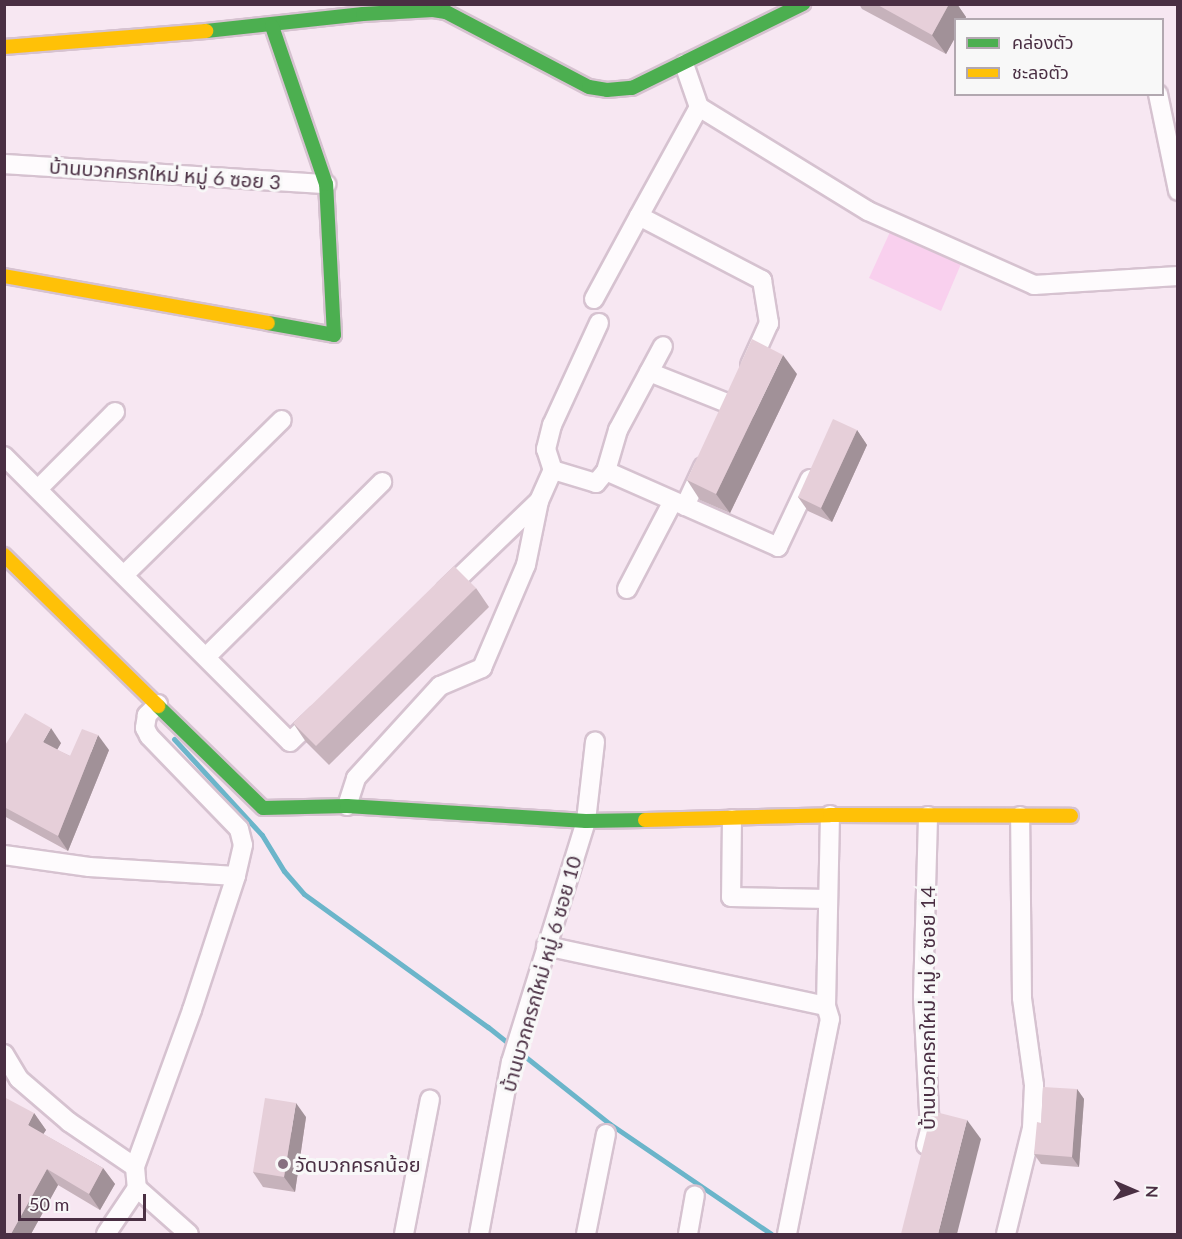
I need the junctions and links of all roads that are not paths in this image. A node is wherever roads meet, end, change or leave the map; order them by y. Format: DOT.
graph roads {
  1 [pos="802,4"];
  2 [pos="336,11"];
  3 [pos="272,26"];
  4 [pos="4,47"];
  5 [pos="684,64"];
  6 [pos="1158,96"];
  7 [pos="699,107"];
  8 [pos="4,164"];
  9 [pos="326,184"];
  10 [pos="1178,191"];
  11 [pos="639,216"];
  12 [pos="4,276"];
  13 [pos="1178,276"];
  14 [pos="594,299"];
  15 [pos="599,323"];
  16 [pos="663,346"];
  17 [pos="649,372"];
  18 [pos="732,405"];
  19 [pos="115,412"];
  20 [pos="282,420"];
  21 [pos="722,425"];
  22 [pos="708,455"];
  23 [pos="4,456"];
  24 [pos="817,464"];
  25 [pos="553,470"];
  26 [pos="606,471"];
  27 [pos="382,482"];
  28 [pos="38,489"];
  29 [pos="539,501"];
  30 [pos="679,503"];
  31 [pos="4,555"];
  32 [pos="124,574"];
  33 [pos="627,589"];
  34 [pos="436,600"];
  35 [pos="207,656"];
  36 [pos="333,700"];
  37 [pos="158,704"];
  38 [pos="595,742"];
  39 [pos="347,806"];
  40 [pos="830,815"];
  41 [pos="928,816"];
  42 [pos="1020,816"];
  43 [pos="1071,816"];
  44 [pos="732,819"];
  45 [pos="586,821"];
  46 [pos="4,855"];
  47 [pos="236,876"];
  48 [pos="828,898"];
  49 [pos="546,946"];
  50 [pos="826,1006"];
  51 [pos="4,1054"];
  52 [pos="430,1099"];
  53 [pos="606,1134"];
  54 [pos="922,1165"];
  55 [pos="135,1167"];
  56 [pos="137,1188"];
  57 [pos="695,1196"];
  58 [pos="105,1234"];
  59 [pos="189,1234"];
  60 [pos="404,1234"];
  61 [pos="479,1234"];
  62 [pos="586,1234"];
  63 [pos="688,1234"];
  64 [pos="787,1234"];
  65 [pos="1006,1234"];
  1 -- 5 [label="street"];
  2 -- 3 [label="street"];
  2 -- 5 [label="street"];
  3 -- 4 [label="street"];
  3 -- 9 [label="street"];
  5 -- 7 [label="street"];
  6 -- 10 [label="street"];
  7 -- 11 [label="street"];
  7 -- 13 [label="street"];
  8 -- 9 [label="street, บ้านบวกครกใหม่ หมู่ 6 ซอย 3"];
  9 -- 12 [label="street"];
  11 -- 14 [label="street"];
  11 -- 18 [label="street"];
  15 -- 25 [label="street"];
  16 -- 17 [label="street"];
  17 -- 18 [label="street"];
  17 -- 26 [label="street"];
  18 -- 21 [label="street"];
  19 -- 28 [label="street"];
  20 -- 32 [label="street"];
  22 -- 30 [label="street"];
  23 -- 28 [label="street"];
  24 -- 30 [label="street"];
  25 -- 26 [label="street"];
  25 -- 29 [label="street"];
  26 -- 30 [label="street"];
  27 -- 35 [label="street"];
  28 -- 32 [label="street"];
  29 -- 34 [label="street"];
  29 -- 39 [label="street"];
  30 -- 33 [label="street"];
  31 -- 37 [label="street"];
  32 -- 35 [label="street"];
  35 -- 36 [label="street"];
  37 -- 39 [label="street"];
  37 -- 47 [label="street"];
  38 -- 45 [label="street, บ้านบวกครกใหม่ หมู่ 6 ซอย 10"];
  39 -- 45 [label="street"];
  40 -- 41 [label="street"];
  40 -- 44 [label="street"];
  40 -- 48 [label="street"];
  41 -- 42 [label="street"];
  41 -- 54 [label="street, บ้านบวกครกใหม่ หมู่ 6 ซอย 14"];
  42 -- 43 [label="street"];
  42 -- 65 [label="street"];
  44 -- 45 [label="street"];
  44 -- 48 [label="street"];
  45 -- 49 [label="street, บ้านบวกครกใหม่ หมู่ 6 ซอย 10"];
  46 -- 47 [label="street"];
  47 -- 55 [label="street"];
  48 -- 50 [label="street"];
  49 -- 50 [label="street"];
  49 -- 61 [label="street, บ้านบวกครกใหม่ หมู่ 6 ซอย 10"];
  50 -- 64 [label="street"];
  51 -- 55 [label="street"];
  52 -- 60 [label="street"];
  53 -- 62 [label="street"];
  55 -- 56 [label="street"];
  56 -- 58 [label="street"];
  56 -- 59 [label="street"];
  57 -- 63 [label="street"];
}
